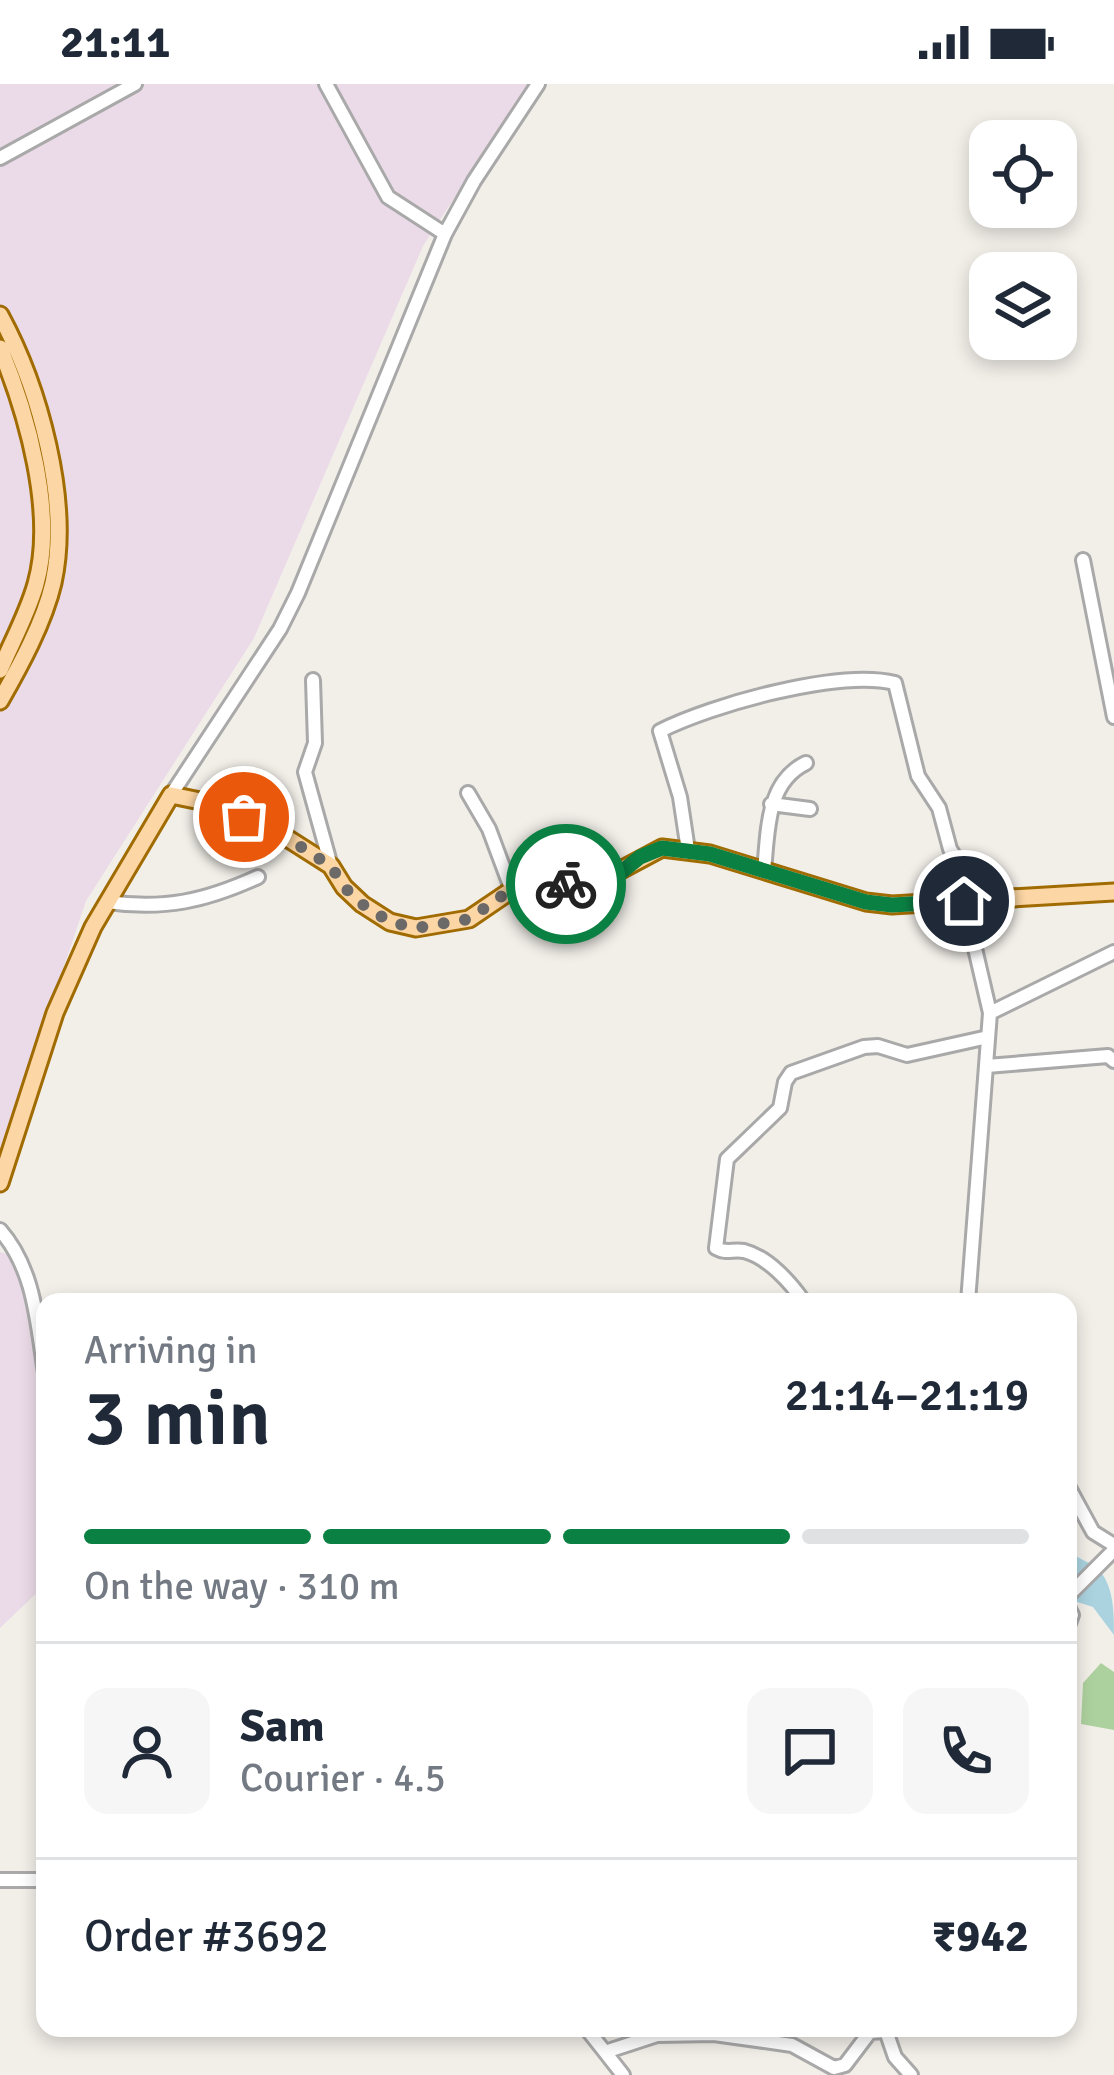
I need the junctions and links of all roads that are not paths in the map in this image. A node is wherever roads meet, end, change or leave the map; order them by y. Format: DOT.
graph roads {
  1 [pos="134,84"];
  2 [pos="326,84"];
  3 [pos="538,84"];
  4 [pos="0,158"];
  5 [pos="446,234"];
  6 [pos="0,315"];
  7 [pos="0,348"];
  8 [pos="1083,560"];
  9 [pos="0,670"];
  10 [pos="313,680"];
  11 [pos="0,700"];
  12 [pos="1114,717"];
  13 [pos="806,763"];
  14 [pos="468,793"];
  15 [pos="171,795"];
  16 [pos="771,804"];
  17 [pos="809,809"];
  18 [pos="688,850"];
  19 [pos="331,866"];
  20 [pos="764,871"];
  21 [pos="258,877"];
  22 [pos="511,888"];
  23 [pos="1114,892"];
  24 [pos="964,901"];
  25 [pos="107,902"];
  26 [pos="1114,952"];
  27 [pos="990,1013"];
  28 [pos="988,1036"];
  29 [pos="1114,1061"];
  30 [pos="987,1066"];
  31 [pos="0,1183"];
  32 [pos="0,1230"];
  33 [pos="797,1293"];
  34 [pos="969,1293"];
  35 [pos="36,1312"];
  36 [pos="1077,1503"];
  37 [pos="1114,1548"];
  38 [pos="1077,1587"];
  39 [pos="0,1880"];
  40 [pos="36,1880"];
  41 [pos="593,2037"];
  42 [pos="651,2037"];
  43 [pos="735,2037"];
  44 [pos="865,2037"];
  45 [pos="888,2037"];
  46 [pos="605,2052"];
  47 [pos="623,2075"];
  48 [pos="911,2075"];
  1 -- 4 [label="street"];
  2 -- 5 [label="street"];
  3 -- 5 [label="street"];
  5 -- 15 [label="street"];
  6 -- 11 [label="main road"];
  7 -- 9 [label="main road"];
  8 -- 12 [label="street"];
  10 -- 19 [label="street"];
  13 -- 16 [label="street"];
  14 -- 22 [label="street"];
  15 -- 19 [label="main road"];
  15 -- 25 [label="main road"];
  16 -- 17 [label="street"];
  16 -- 20 [label="street"];
  18 -- 20 [label="main road"];
  18 -- 22 [label="main road"];
  18 -- 24 [label="street"];
  19 -- 22 [label="main road"];
  20 -- 24 [label="main road"];
  21 -- 25 [label="street"];
  23 -- 24 [label="main road"];
  24 -- 27 [label="street"];
  25 -- 31 [label="main road"];
  26 -- 27 [label="street"];
  27 -- 28 [label="street"];
  28 -- 30 [label="street"];
  28 -- 33 [label="street"];
  29 -- 30 [label="street"];
  30 -- 34 [label="street"];
  32 -- 35 [label="street"];
  36 -- 37 [label="street"];
  37 -- 38 [label="street"];
  39 -- 40 [label="street"];
  41 -- 46 [label="street"];
  42 -- 46 [label="street"];
  43 -- 44 [label="street"];
  45 -- 48 [label="street"];
  46 -- 47 [label="street"];
}
